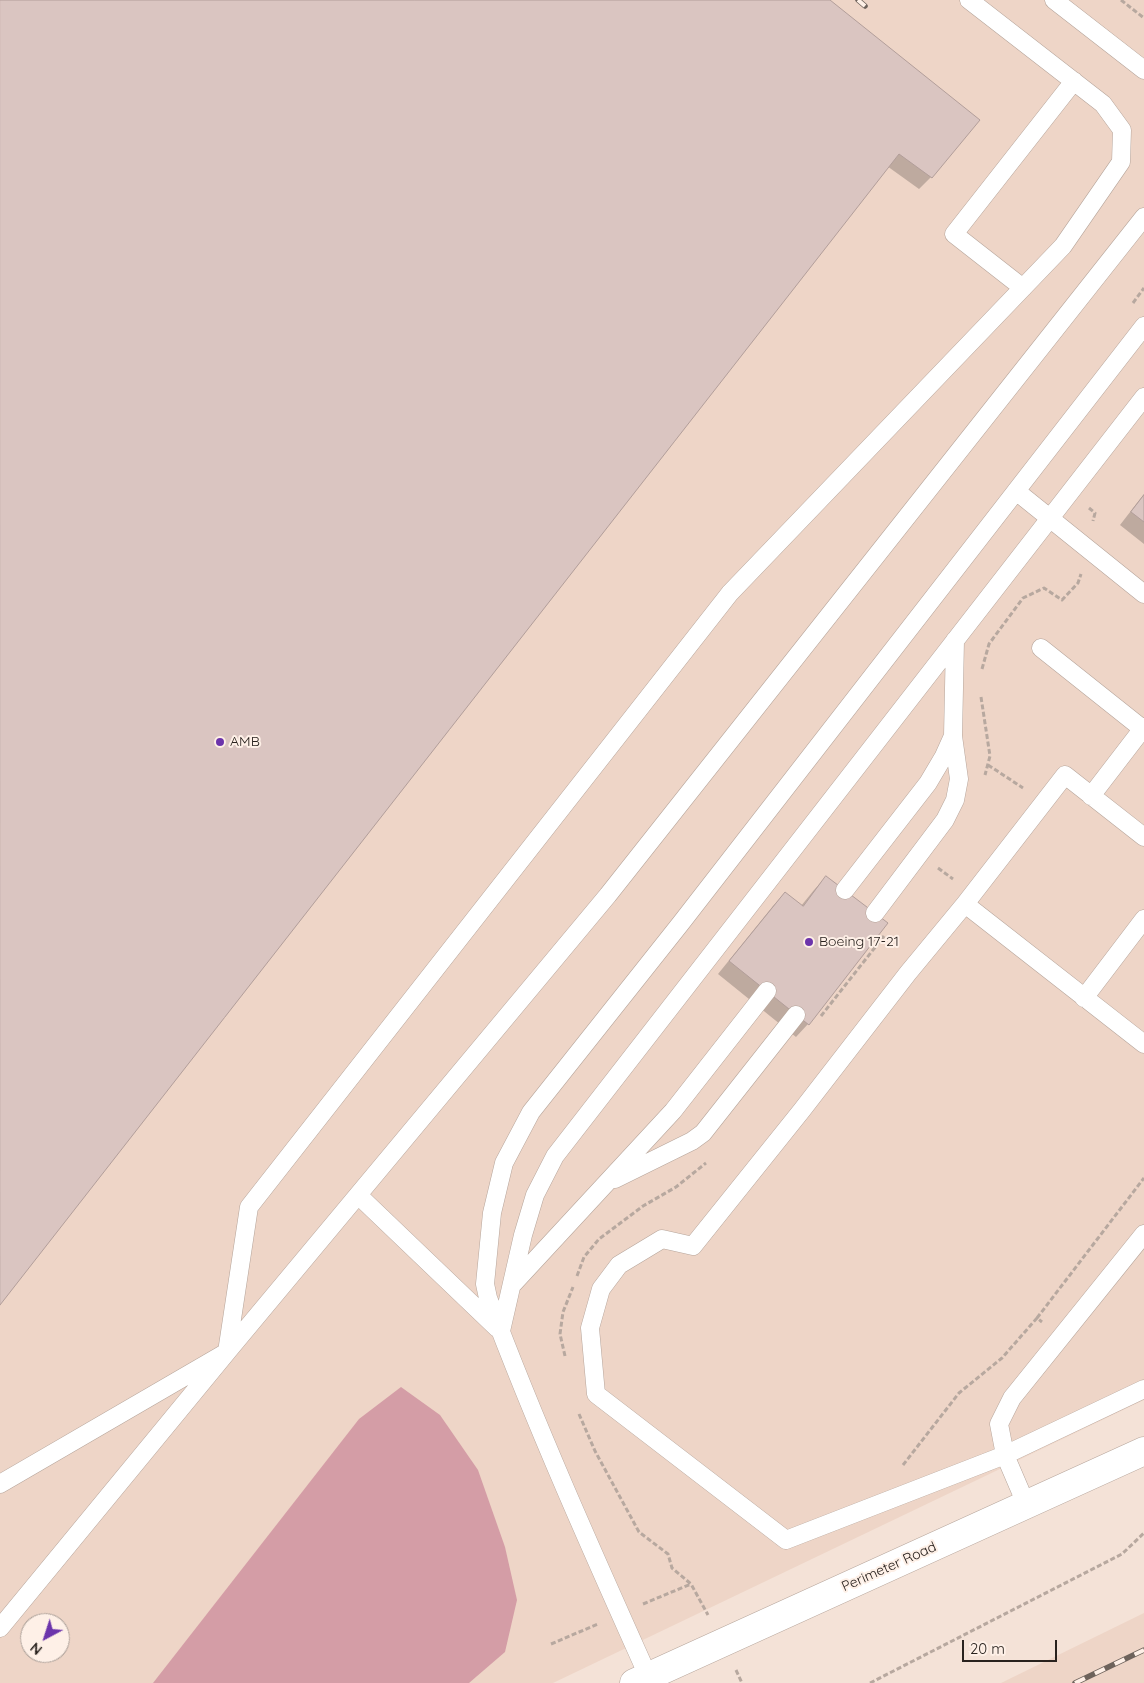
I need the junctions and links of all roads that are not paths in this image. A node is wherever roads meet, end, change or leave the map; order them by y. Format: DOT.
graph roads {
  1 [pos="969,0"];
  2 [pos="1054,0"];
  3 [pos="1144,70"];
  4 [pos="1074,81"];
  5 [pos="1144,217"];
  6 [pos="1022,288"];
  7 [pos="1144,326"];
  8 [pos="1144,397"];
  9 [pos="1016,491"];
  10 [pos="1051,519"];
  11 [pos="1144,594"];
  12 [pos="955,640"];
  13 [pos="1042,648"];
  14 [pos="1144,728"];
  15 [pos="953,736"];
  16 [pos="1092,796"];
  17 [pos="1144,837"];
  18 [pos="845,890"];
  19 [pos="965,904"];
  20 [pos="875,913"];
  21 [pos="1144,919"];
  22 [pos="767,992"];
  23 [pos="1084,998"];
  24 [pos="796,1015"];
  25 [pos="1144,1044"];
  26 [pos="606,1184"];
  27 [pos="358,1195"];
  28 [pos="1144,1234"];
  29 [pos="511,1286"];
  30 [pos="500,1332"];
  31 [pos="227,1352"];
  32 [pos="1144,1389"];
  33 [pos="1144,1451"];
  34 [pos="1005,1455"];
  35 [pos="0,1484"];
  36 [pos="1026,1504"];
  37 [pos="0,1628"];
  38 [pos="641,1680"];
  1 -- 4 [label="lane"];
  2 -- 3 [label="lane"];
  4 -- 6 [label="lane"];
  4 -- 6 [label="lane"];
  5 -- 27 [label="lane"];
  6 -- 31 [label="lane"];
  7 -- 9 [label="lane"];
  8 -- 10 [label="lane"];
  9 -- 10 [label="lane"];
  9 -- 30 [label="lane"];
  10 -- 11 [label="lane"];
  10 -- 12 [label="lane"];
  12 -- 15 [label="lane"];
  12 -- 29 [label="lane"];
  13 -- 14 [label="lane"];
  14 -- 16 [label="lane"];
  15 -- 18 [label="lane"];
  15 -- 20 [label="lane"];
  16 -- 17 [label="lane"];
  16 -- 19 [label="lane"];
  19 -- 23 [label="lane"];
  19 -- 34 [label="lane"];
  21 -- 23 [label="lane"];
  22 -- 26 [label="lane"];
  23 -- 25 [label="lane"];
  24 -- 26 [label="lane"];
  26 -- 29 [label="lane"];
  27 -- 30 [label="lane"];
  27 -- 31 [label="lane"];
  28 -- 34 [label="lane"];
  29 -- 30 [label="lane"];
  30 -- 38 [label="lane"];
  31 -- 35 [label="lane"];
  31 -- 37 [label="lane"];
  32 -- 34 [label="lane"];
  33 -- 36 [label="street, Perimeter Road"];
  34 -- 36 [label="lane"];
  36 -- 38 [label="street, Perimeter Road"];
}
